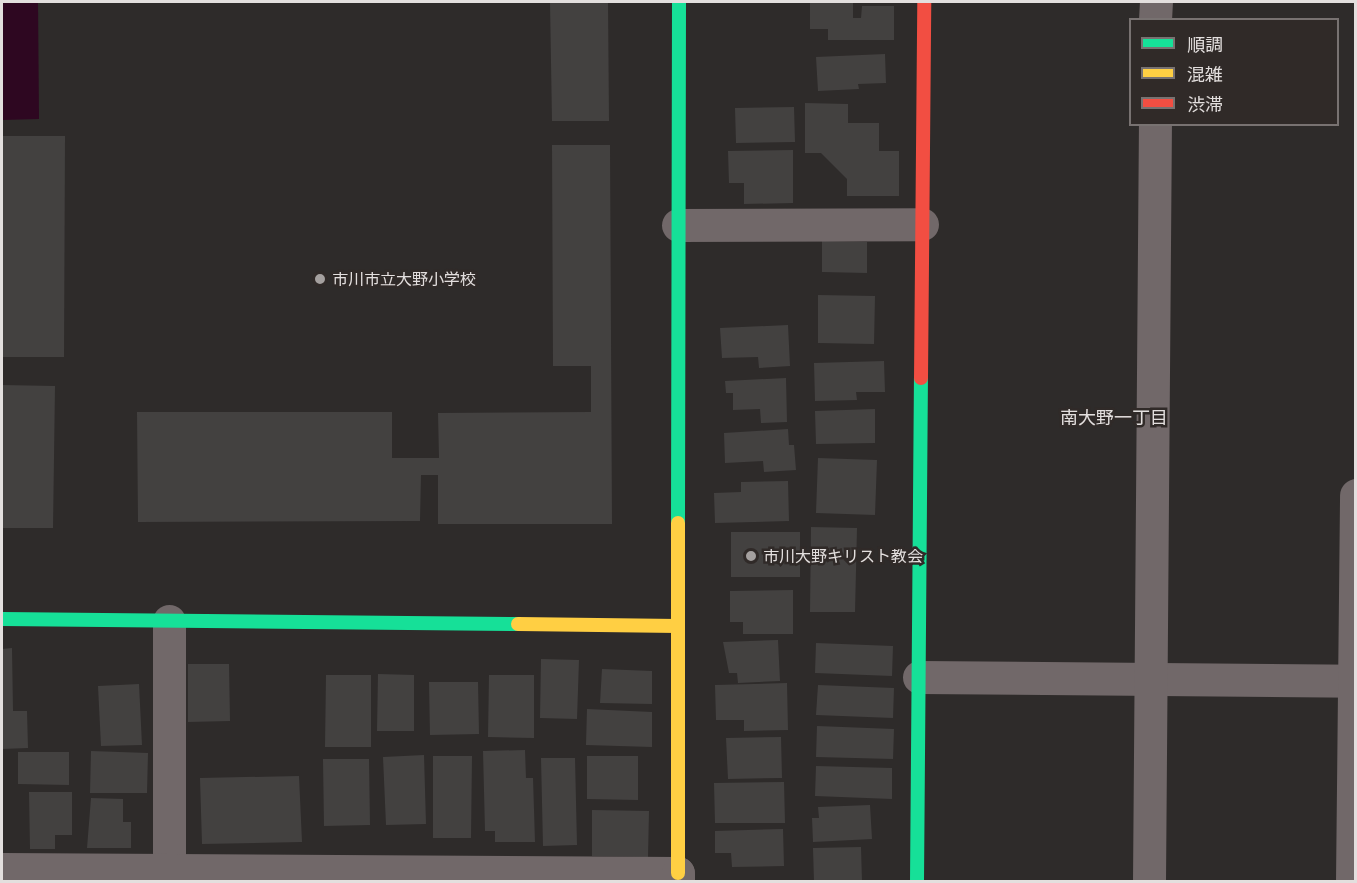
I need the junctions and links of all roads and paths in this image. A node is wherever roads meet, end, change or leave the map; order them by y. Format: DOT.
graph roads {
  1 [pos="679,2"];
  2 [pos="924,2"];
  3 [pos="1155,2"];
  4 [pos="1155,18"];
  5 [pos="1155,126"];
  6 [pos="922,224"];
  7 [pos="678,225"];
  8 [pos="1356,495"];
  9 [pos="2,619"];
  10 [pos="169,621"];
  11 [pos="678,626"];
  12 [pos="918,677"];
  13 [pos="1151,679"];
  14 [pos="1354,681"];
  15 [pos="2,869"];
  16 [pos="169,869"];
  17 [pos="450,876"];
  18 [pos="678,877"];
  19 [pos="917,882"];
  20 [pos="1149,882"];
  21 [pos="1352,882"];
  1 -- 7 [label="street"];
  2 -- 6 [label="street"];
  3 -- 4 [label="street"];
  5 -- 13 [label="street"];
  6 -- 7 [label="street"];
  6 -- 12 [label="street"];
  7 -- 11 [label="street"];
  8 -- 14 [label="street"];
  9 -- 10 [label="street"];
  10 -- 11 [label="street"];
  10 -- 16 [label="street"];
  11 -- 18 [label="street"];
  12 -- 13 [label="street"];
  12 -- 19 [label="street"];
  13 -- 14 [label="street"];
  13 -- 20 [label="street"];
  14 -- 21 [label="street"];
  15 -- 16 [label="street"];
  16 -- 17 [label="street"];
  17 -- 18 [label="street"];
}
